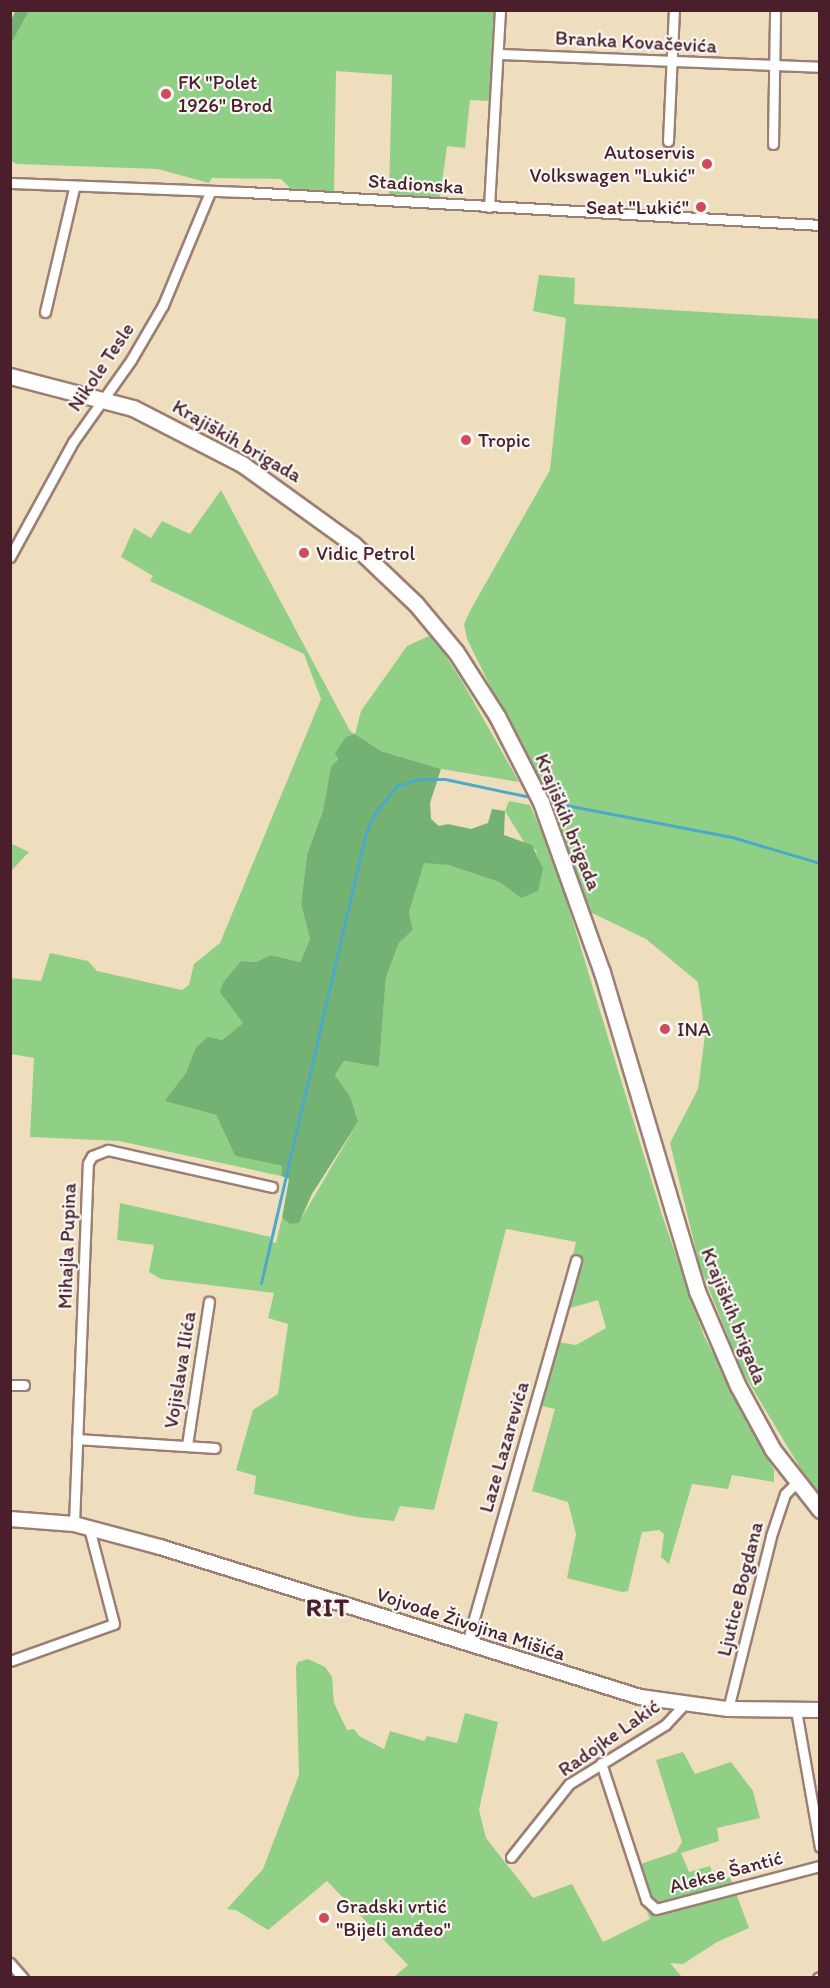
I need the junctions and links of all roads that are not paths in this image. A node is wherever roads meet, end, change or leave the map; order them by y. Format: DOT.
graph roads {
  1 [pos="500,10"];
  2 [pos="674,10"];
  3 [pos="775,10"];
  4 [pos="499,54"];
  5 [pos="671,62"];
  6 [pos="771,66"];
  7 [pos="819,67"];
  8 [pos="668,141"];
  9 [pos="772,144"];
  10 [pos="10,183"];
  11 [pos="74,188"];
  12 [pos="210,192"];
  13 [pos="489,207"];
  14 [pos="819,225"];
  15 [pos="45,312"];
  16 [pos="10,376"];
  17 [pos="103,399"];
  18 [pos="10,557"];
  19 [pos="272,1187"];
  20 [pos="576,1260"];
  21 [pos="209,1302"];
  22 [pos="10,1385"];
  23 [pos="24,1385"];
  24 [pos="77,1439"];
  25 [pos="187,1445"];
  26 [pos="215,1448"];
  27 [pos="796,1483"];
  28 [pos="819,1510"];
  29 [pos="10,1519"];
  30 [pos="74,1524"];
  31 [pos="89,1528"];
  32 [pos="467,1643"];
  33 [pos="10,1661"];
  34 [pos="683,1706"];
  35 [pos="728,1709"];
  36 [pos="796,1710"];
  37 [pos="819,1710"];
  38 [pos="600,1763"];
  39 [pos="819,1847"];
  40 [pos="511,1857"];
  41 [pos="819,1866"];
  42 [pos="10,1964"];
  43 [pos="23,1977"];
  1 -- 4 [label="street"];
  2 -- 5 [label="street"];
  3 -- 6 [label="street"];
  4 -- 5 [label="street, Branka Kovačevića"];
  4 -- 13 [label="street"];
  5 -- 6 [label="street, Branka Kovačevića"];
  5 -- 8 [label="street"];
  6 -- 7 [label="street, Branka Kovačevića"];
  6 -- 9 [label="street"];
  10 -- 11 [label="street, Stadionska"];
  11 -- 12 [label="street, Stadionska"];
  11 -- 15 [label="street"];
  12 -- 13 [label="street, Stadionska"];
  12 -- 17 [label="street, Nikole Tesle"];
  13 -- 14 [label="street, Stadionska"];
  16 -- 17 [label="main road, Krajiških brigada"];
  17 -- 18 [label="street, Nikole Tesle"];
  17 -- 27 [label="main road, Krajiških brigada"];
  19 -- 24 [label="street, Mihajla Pupina"];
  20 -- 32 [label="street, Laze Lazarevića"];
  21 -- 25 [label="street, Vojislava Ilića"];
  22 -- 23 [label="street"];
  24 -- 25 [label="street"];
  24 -- 30 [label="street, Mihajla Pupina"];
  25 -- 26 [label="street"];
  27 -- 28 [label="main road, Krajiških brigada"];
  27 -- 35 [label="street, Ljutice Bogdana"];
  29 -- 30 [label="street, Vojvode Živojina Mišića"];
  30 -- 31 [label="street, Vojvode Živojina Mišića"];
  31 -- 32 [label="street, Vojvode Živojina Mišića"];
  31 -- 33 [label="street"];
  32 -- 34 [label="street, Vojvode Živojina Mišića"];
  34 -- 35 [label="street, Vojvode Živojina Mišića"];
  34 -- 38 [label="street, Radojke Lakić"];
  35 -- 36 [label="street, Vojvode Živojina Mišića"];
  36 -- 37 [label="street, Vojvode Živojina Mišića"];
  36 -- 39 [label="street"];
  38 -- 40 [label="street, Radojke Lakić"];
  38 -- 41 [label="street, Alekse Šantić"];
  42 -- 43 [label="street"];
}
